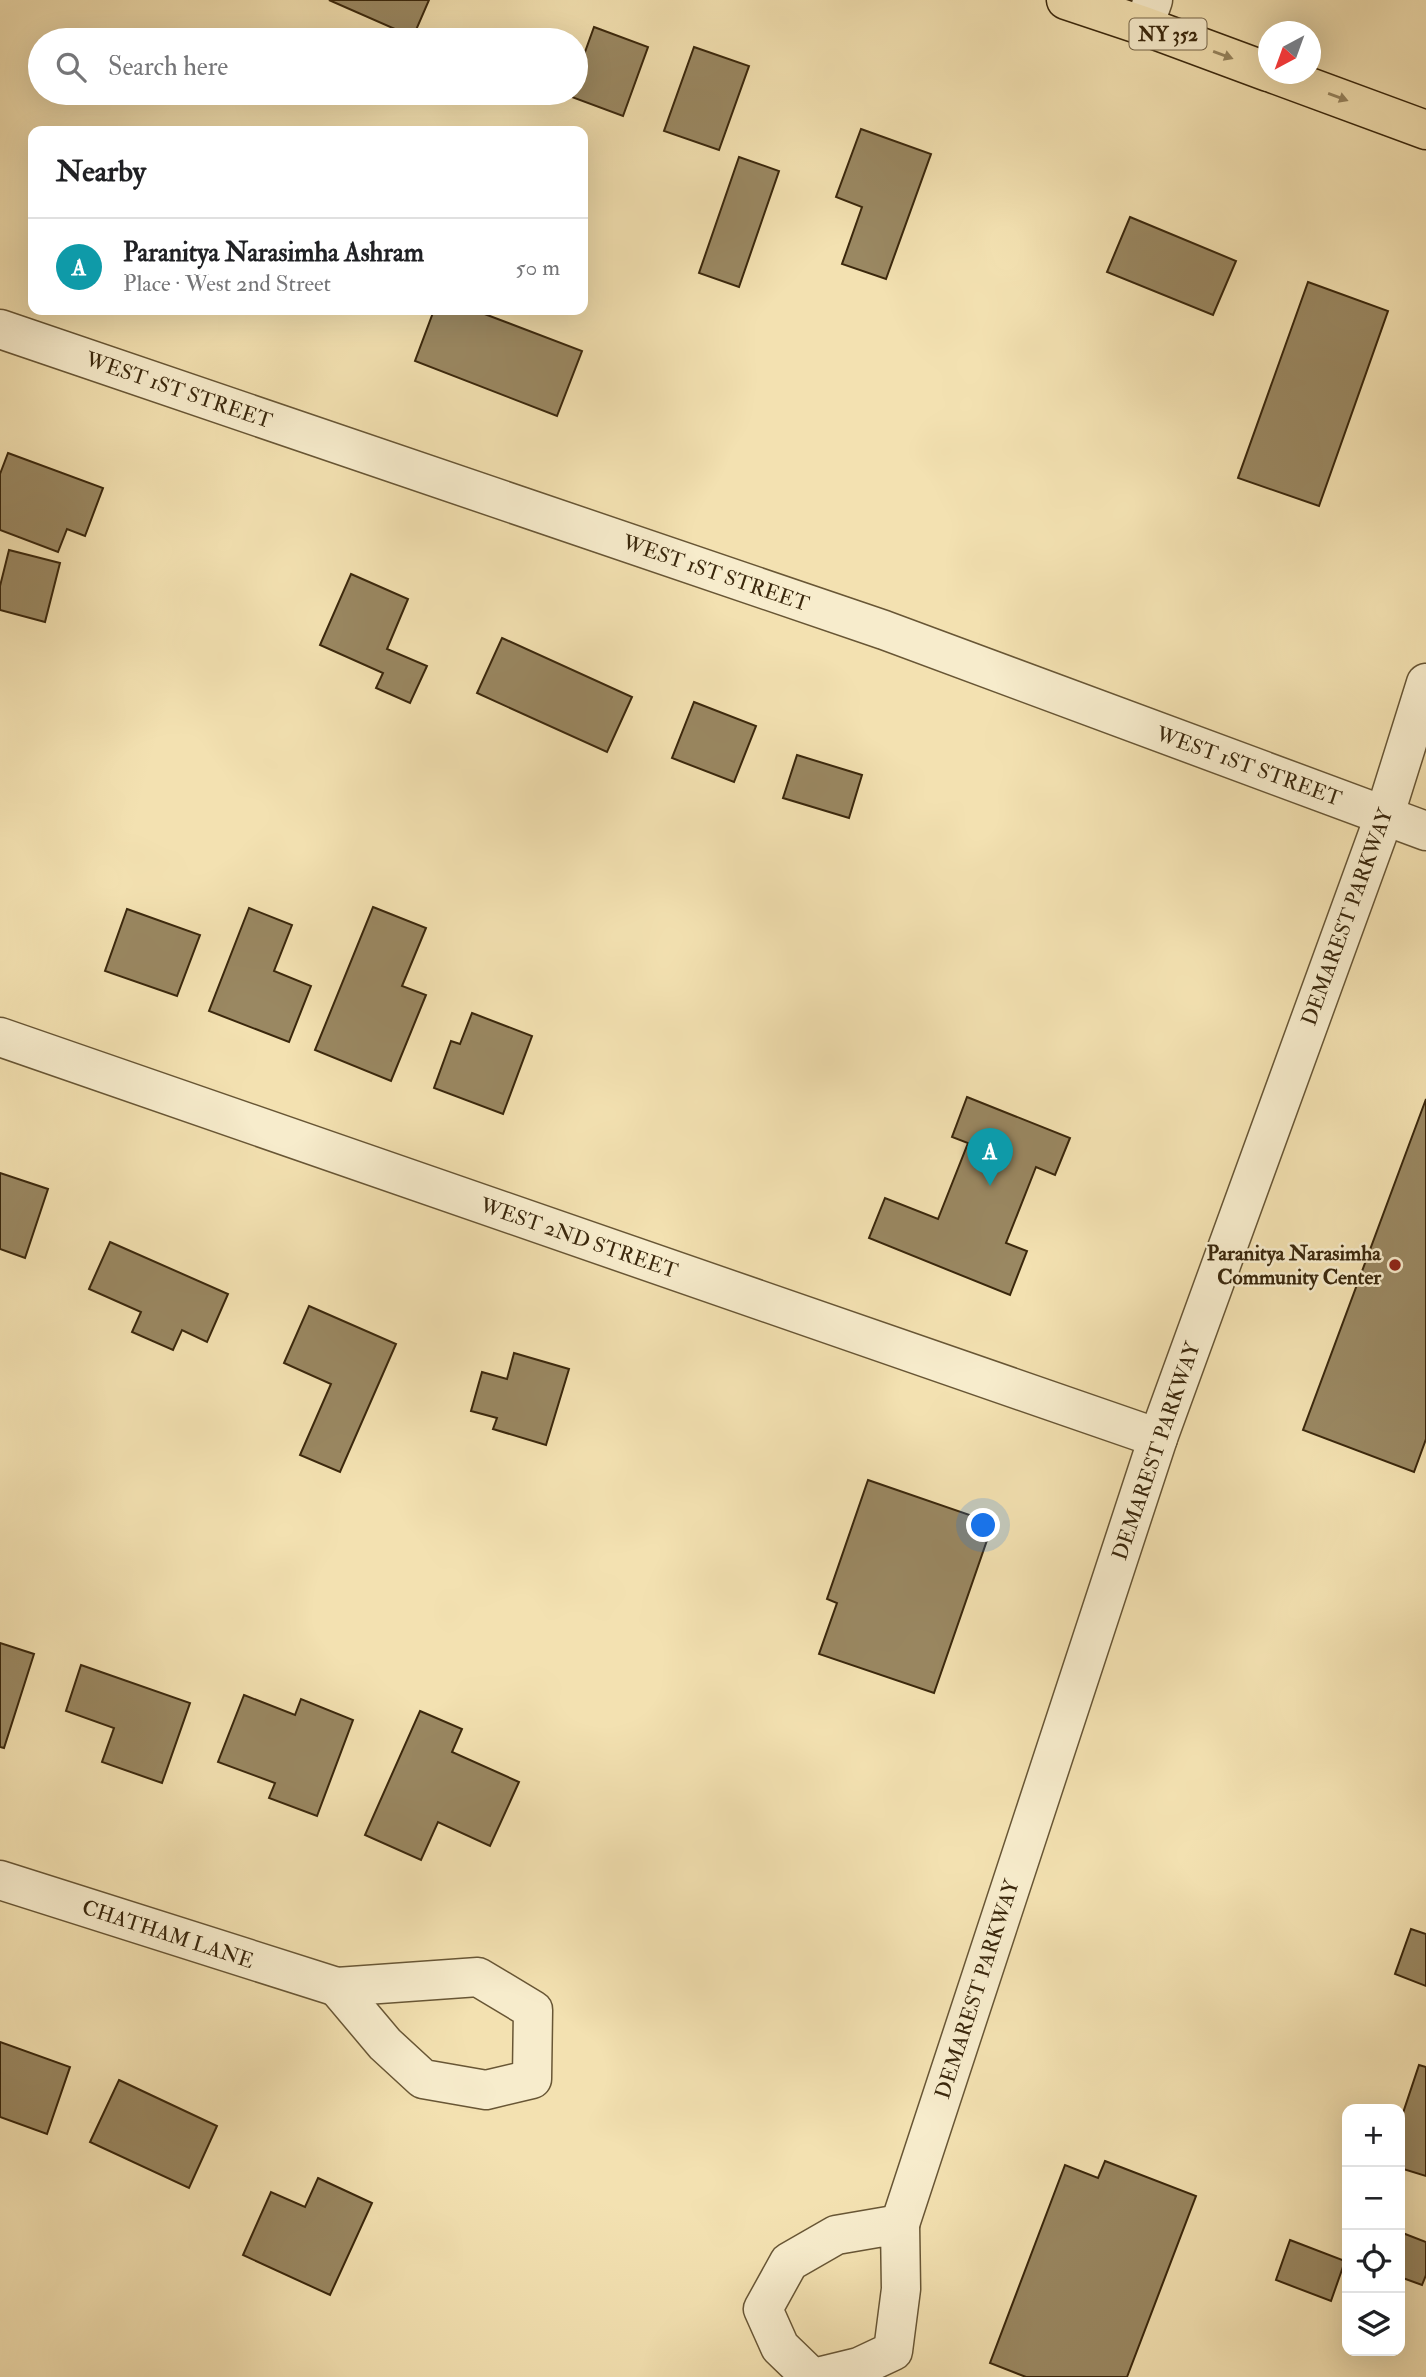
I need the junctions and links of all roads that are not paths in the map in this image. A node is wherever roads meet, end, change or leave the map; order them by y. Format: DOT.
graph roads {
  1 [pos="1066,0"];
  2 [pos="1148,13"];
  3 [pos="1258,67"];
  4 [pos="1301,84"];
  5 [pos="1426,130"];
  6 [pos="0,329"];
  7 [pos="1426,683"];
  8 [pos="1384,817"];
  9 [pos="1426,831"];
  10 [pos="0,1037"];
  11 [pos="1158,1438"];
  12 [pos="0,1880"];
  13 [pos="337,1987"];
  14 [pos="900,2224"];
  15 [pos="811,2377"];
  16 [pos="818,2377"];
  1 -- 2 [label="main road, NY 352"];
  2 -- 3 [label="main road, NY 352, one-way"];
  4 -- 5 [label="main road, one-way"];
  6 -- 8 [label="street, WEST 1ST STREET"];
  7 -- 8 [label="street, DEMAREST PARKWAY"];
  8 -- 9 [label="street, WEST 1ST STREET"];
  8 -- 11 [label="street, DEMAREST PARKWAY"];
  10 -- 11 [label="street, WEST 2ND STREET"];
  11 -- 14 [label="street, DEMAREST PARKWAY"];
  12 -- 13 [label="street, CHATHAM LANE"];
  13 -- 13 [label="street, CHATHAM LANE"];
  14 -- 15 [label="street"];
  14 -- 16 [label="street, DEMAREST PARKWAY"];
}
